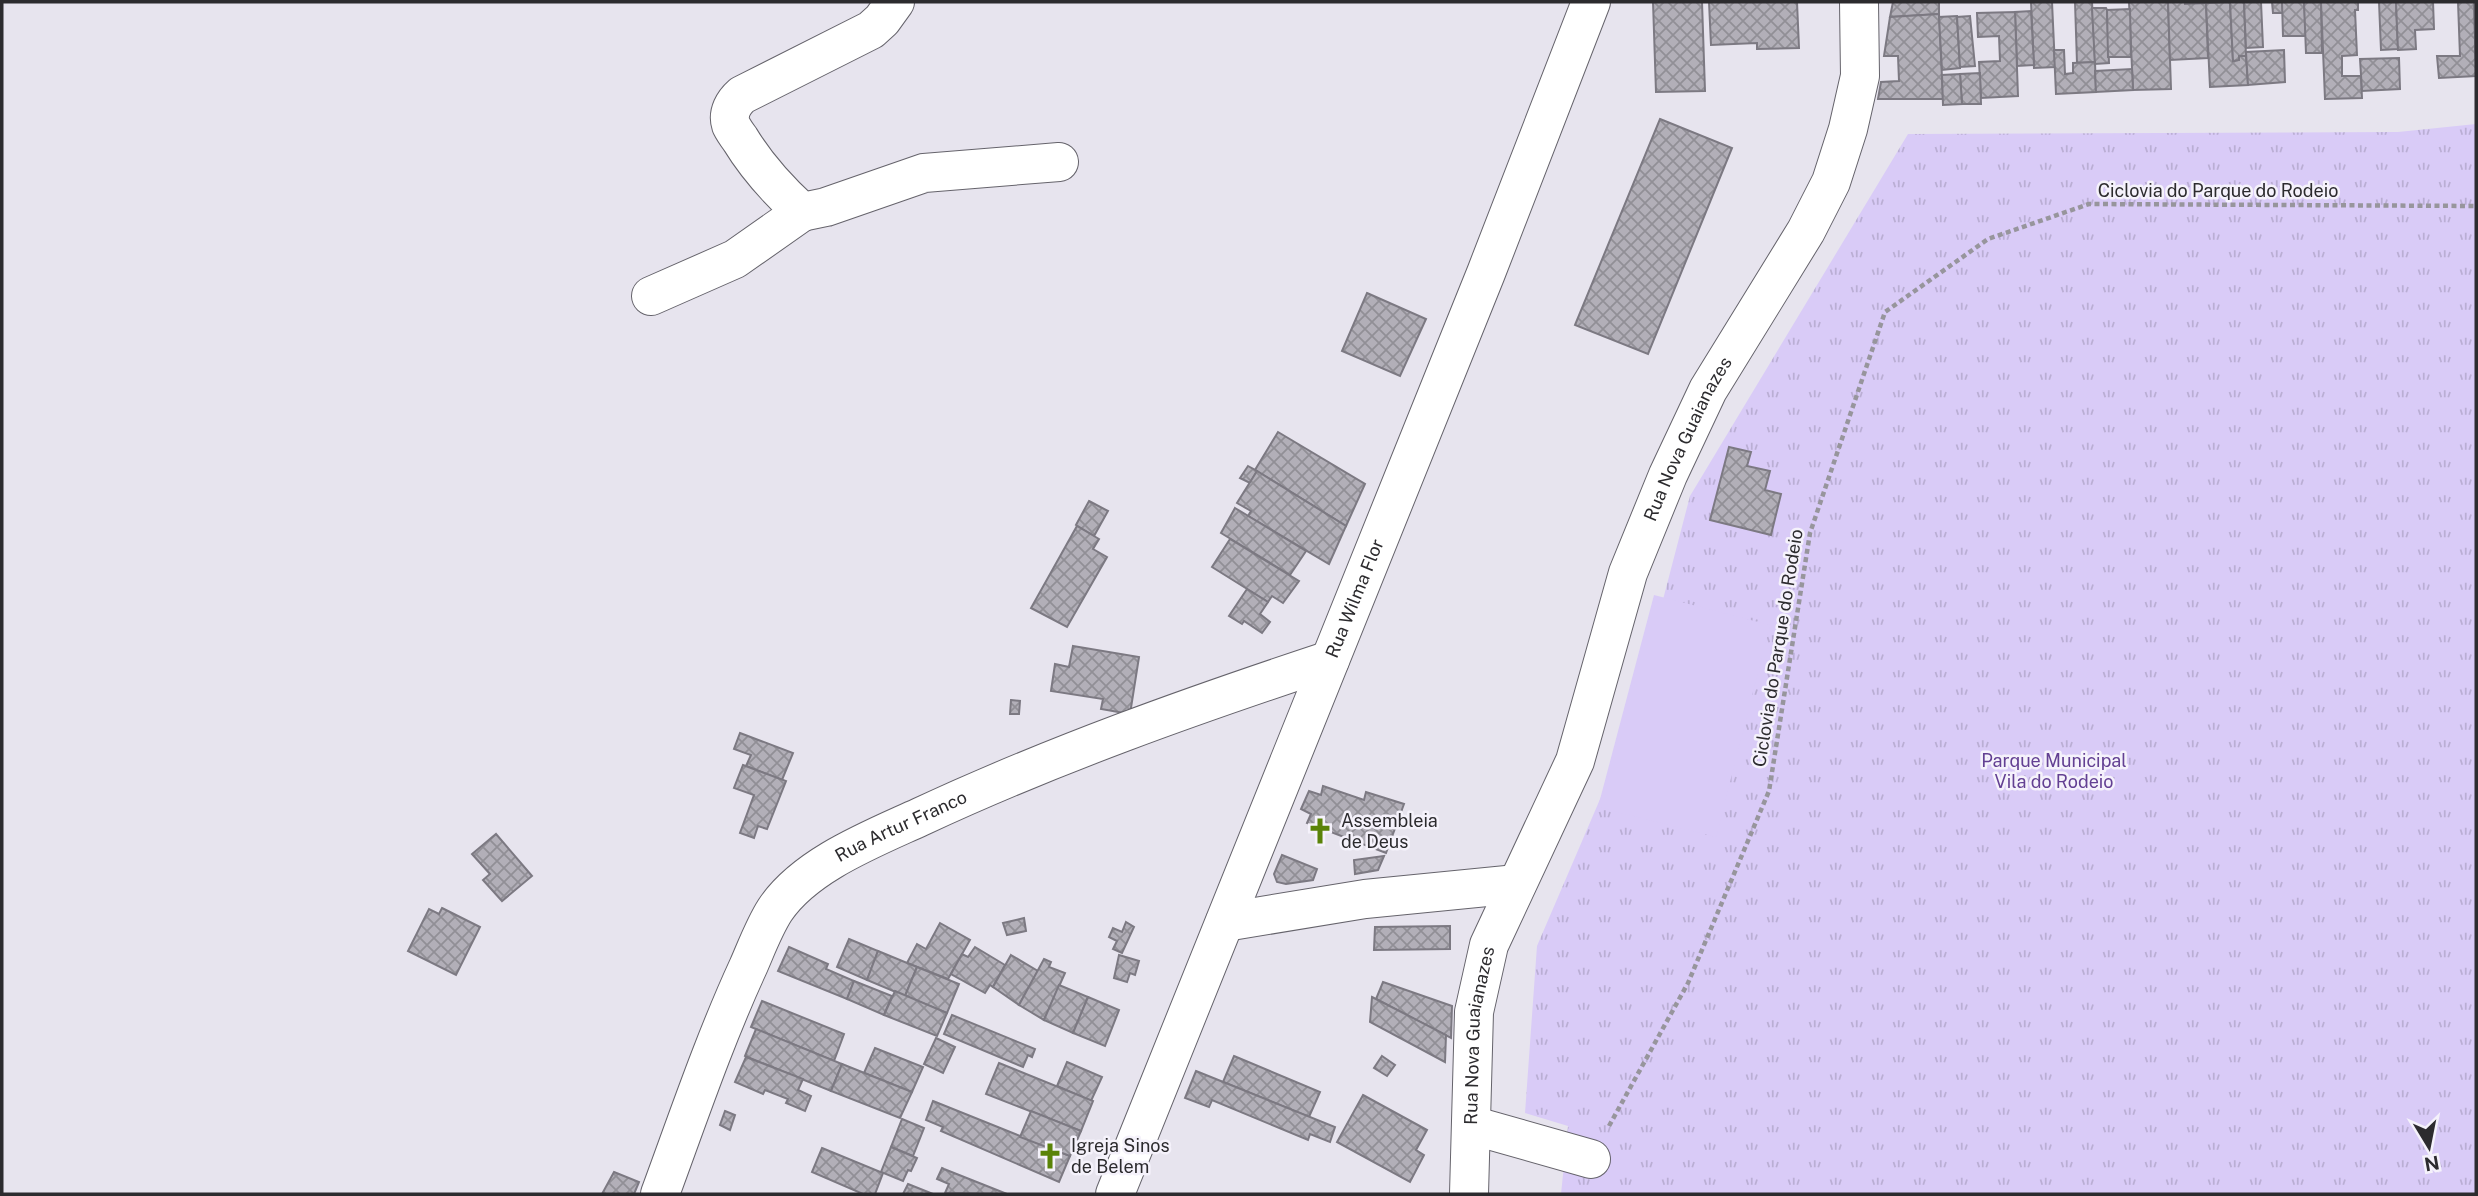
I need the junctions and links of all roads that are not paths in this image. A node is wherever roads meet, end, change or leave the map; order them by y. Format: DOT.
graph roads {
  1 [pos="894,2"];
  2 [pos="1591,2"];
  3 [pos="1859,2"];
  4 [pos="1059,162"];
  5 [pos="802,212"];
  6 [pos="651,296"];
  7 [pos="1330,660"];
  8 [pos="1517,884"];
  9 [pos="1225,922"];
  10 [pos="1471,1125"];
  11 [pos="1591,1159"];
  12 [pos="660,1194"];
  13 [pos="1115,1194"];
  14 [pos="1469,1194"];
  1 -- 5 [label="street"];
  2 -- 7 [label="street, Rua Wilma Flor"];
  3 -- 8 [label="street, Rua Nova Guaianazes"];
  4 -- 5 [label="street"];
  5 -- 6 [label="street"];
  7 -- 9 [label="street, Rua Wilma Flor"];
  7 -- 12 [label="street, Rua Artur Franco"];
  8 -- 9 [label="street"];
  8 -- 10 [label="street, Rua Nova Guaianazes"];
  9 -- 13 [label="street, Rua Wilma Flor"];
  10 -- 11 [label="street"];
  10 -- 14 [label="street, Rua Nova Guaianazes"];
}
